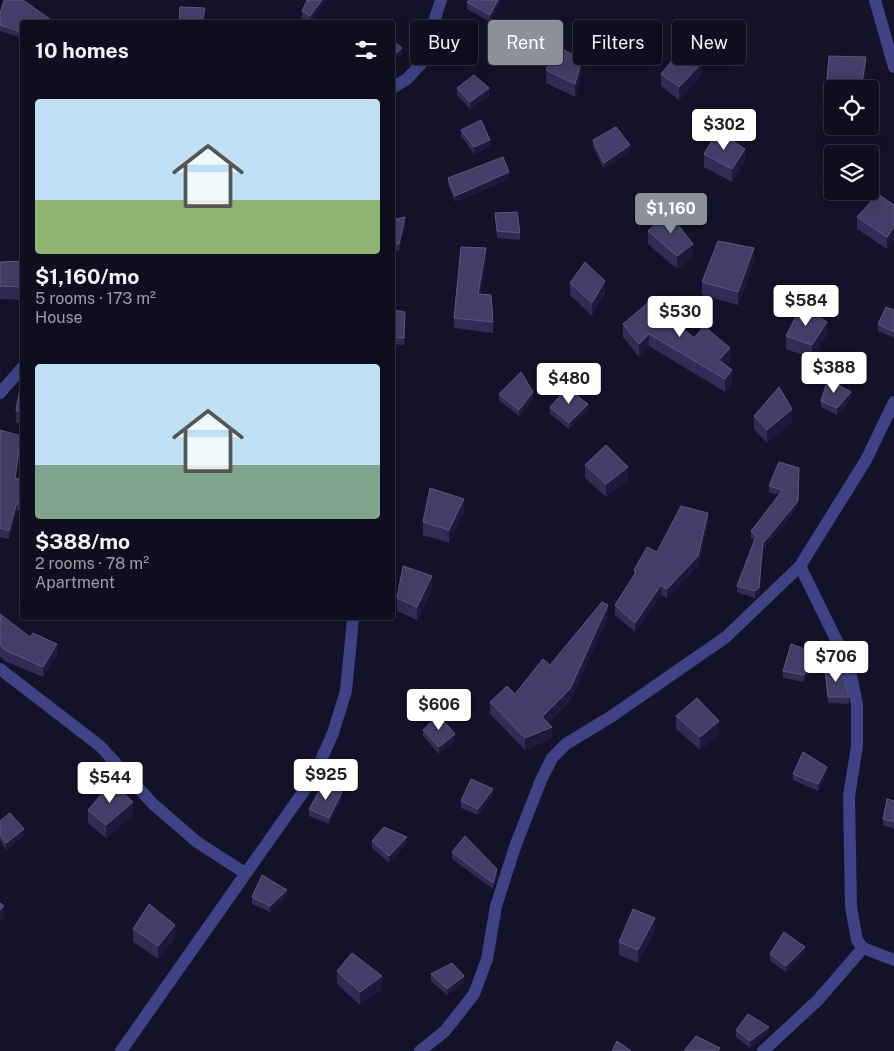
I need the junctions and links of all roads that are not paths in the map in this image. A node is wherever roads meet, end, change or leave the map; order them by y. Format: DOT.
graph roads {
  1 [pos="441,0"];
  2 [pos="875,0"];
  3 [pos="894,68"];
  4 [pos="395,86"];
  5 [pos="20,370"];
  6 [pos="0,393"];
  7 [pos="894,402"];
  8 [pos="800,566"];
  9 [pos="353,620"];
  10 [pos="0,669"];
  11 [pos="245,873"];
  12 [pos="863,948"];
  13 [pos="894,960"];
  14 [pos="121,1051"];
  15 [pos="420,1051"];
  16 [pos="763,1051"];
  1 -- 4 [label="street"];
  2 -- 3 [label="street"];
  5 -- 6 [label="street"];
  7 -- 8 [label="street"];
  8 -- 12 [label="street"];
  8 -- 15 [label="street"];
  9 -- 11 [label="street"];
  10 -- 11 [label="street"];
  11 -- 14 [label="street"];
  12 -- 13 [label="street"];
  12 -- 16 [label="street"];
}
